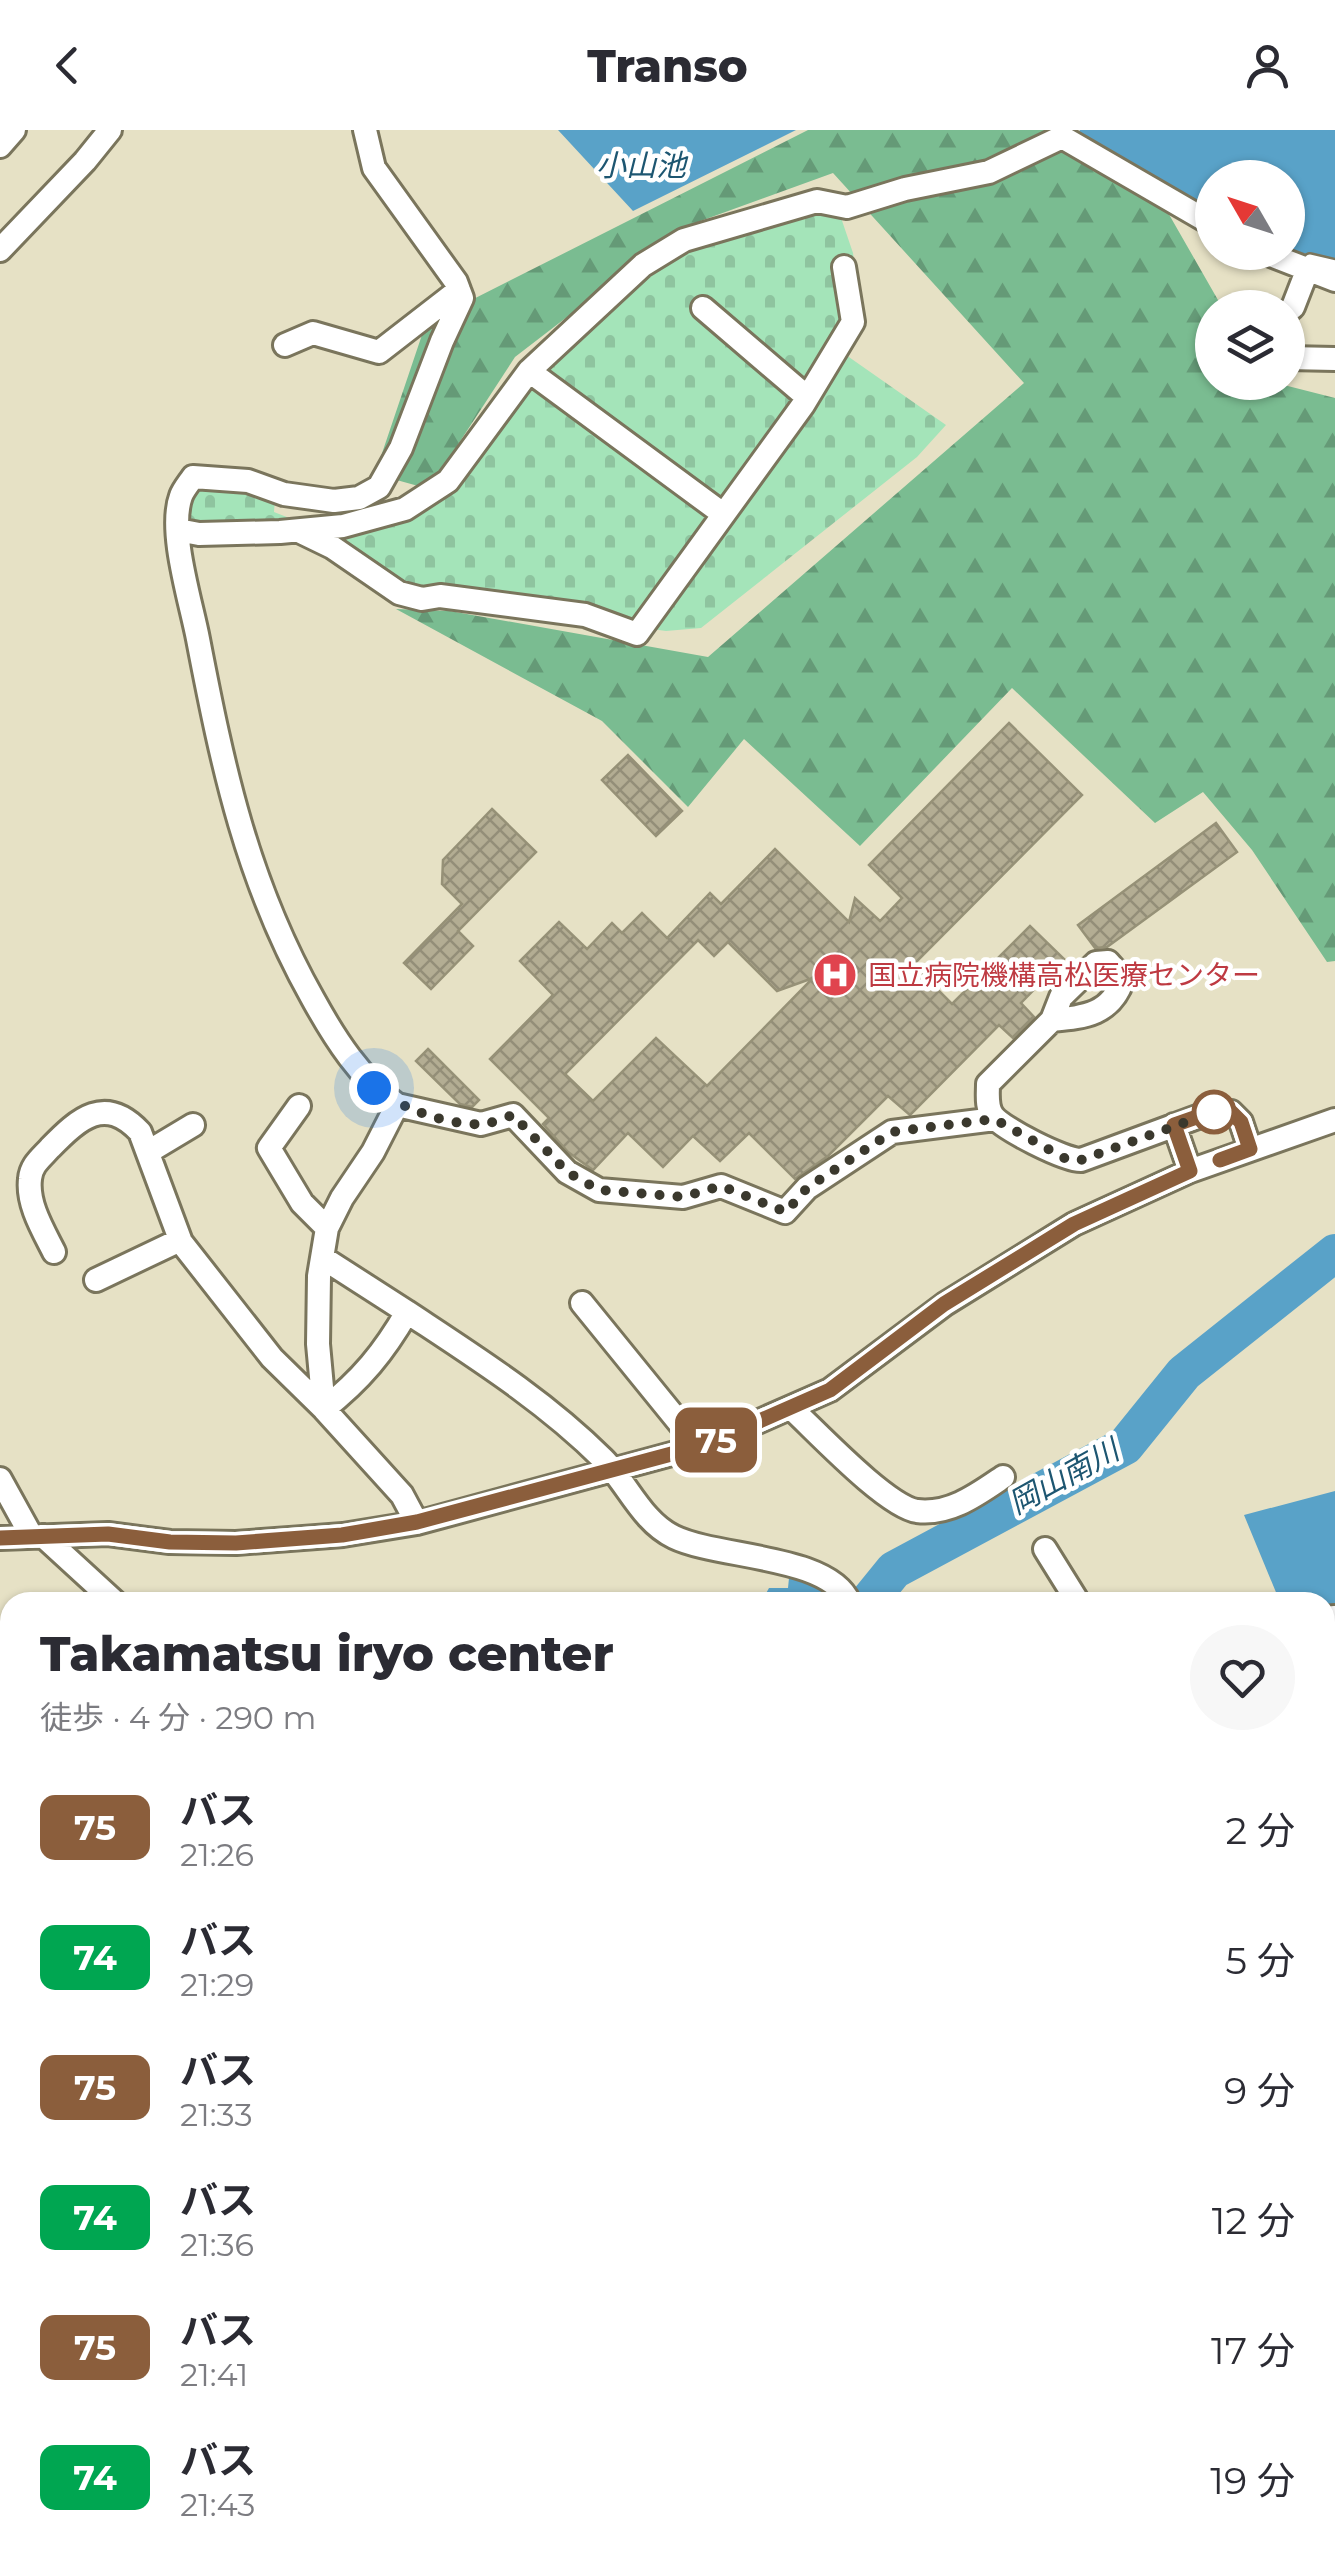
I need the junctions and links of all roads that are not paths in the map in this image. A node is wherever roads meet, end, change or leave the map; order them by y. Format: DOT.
graph roads {
  1 [pos="14,130"];
  2 [pos="110,130"];
  3 [pos="365,130"];
  4 [pos="0,146"];
  5 [pos="1195,214"];
  6 [pos="0,250"];
  7 [pos="1305,259"];
  8 [pos="1335,266"];
  9 [pos="844,267"];
  10 [pos="1306,271"];
  11 [pos="1335,280"];
  12 [pos="459,290"];
  13 [pos="1301,290"];
  14 [pos="703,308"];
  15 [pos="285,345"];
  16 [pos="1305,358"];
  17 [pos="1335,359"];
  18 [pos="529,371"];
  19 [pos="807,397"];
  20 [pos="722,514"];
  21 [pos="178,530"];
  22 [pos="298,530"];
  23 [pos="1052,1020"];
  24 [pos="397,1105"];
  25 [pos="299,1106"];
  26 [pos="994,1119"];
  27 [pos="1335,1120"];
  28 [pos="1174,1125"];
  29 [pos="194,1126"];
  30 [pos="1250,1149"];
  31 [pos="148,1152"];
  32 [pos="1190,1171"];
  33 [pos="327,1228"];
  34 [pos="180,1240"];
  35 [pos="54,1252"];
  36 [pos="324,1258"];
  37 [pos="96,1280"];
  38 [pos="582,1303"];
  39 [pos="407,1312"];
  40 [pos="324,1408"];
  41 [pos="790,1408"];
  42 [pos="699,1447"];
  43 [pos="612,1471"];
  44 [pos="1003,1476"];
  45 [pos="0,1479"];
  46 [pos="417,1522"];
  47 [pos="37,1536"];
  48 [pos="0,1538"];
  49 [pos="1045,1549"];
  50 [pos="103,1592"];
  51 [pos="843,1592"];
  52 [pos="1072,1592"];
  1 -- 4 [label="street"];
  2 -- 6 [label="street"];
  3 -- 12 [label="street"];
  5 -- 18 [label="street"];
  7 -- 8 [label="lane"];
  9 -- 19 [label="street"];
  10 -- 11 [label="street"];
  10 -- 13 [label="street"];
  12 -- 15 [label="street"];
  12 -- 21 [label="street"];
  14 -- 19 [label="street"];
  16 -- 17 [label="street"];
  18 -- 20 [label="street"];
  18 -- 22 [label="street"];
  19 -- 20 [label="street"];
  20 -- 22 [label="street"];
  21 -- 22 [label="street"];
  21 -- 24 [label="street"];
  23 -- 26 [label="street"];
  24 -- 26 [label="street"];
  24 -- 33 [label="street"];
  25 -- 33 [label="street"];
  26 -- 28 [label="street"];
  27 -- 30 [label="street"];
  28 -- 30 [label="street"];
  28 -- 32 [label="street"];
  29 -- 31 [label="street"];
  30 -- 32 [label="street"];
  31 -- 34 [label="street"];
  31 -- 35 [label="street"];
  32 -- 41 [label="street"];
  33 -- 36 [label="street"];
  34 -- 37 [label="street"];
  34 -- 40 [label="street"];
  36 -- 39 [label="street"];
  36 -- 40 [label="street"];
  38 -- 42 [label="street"];
  39 -- 40 [label="street"];
  39 -- 43 [label="street"];
  40 -- 46 [label="street"];
  41 -- 42 [label="street"];
  41 -- 44 [label="street"];
  42 -- 43 [label="street"];
  43 -- 46 [label="street"];
  43 -- 51 [label="street"];
  45 -- 47 [label="street"];
  46 -- 47 [label="street"];
  47 -- 48 [label="street"];
  47 -- 50 [label="street"];
  49 -- 52 [label="street"];
}
